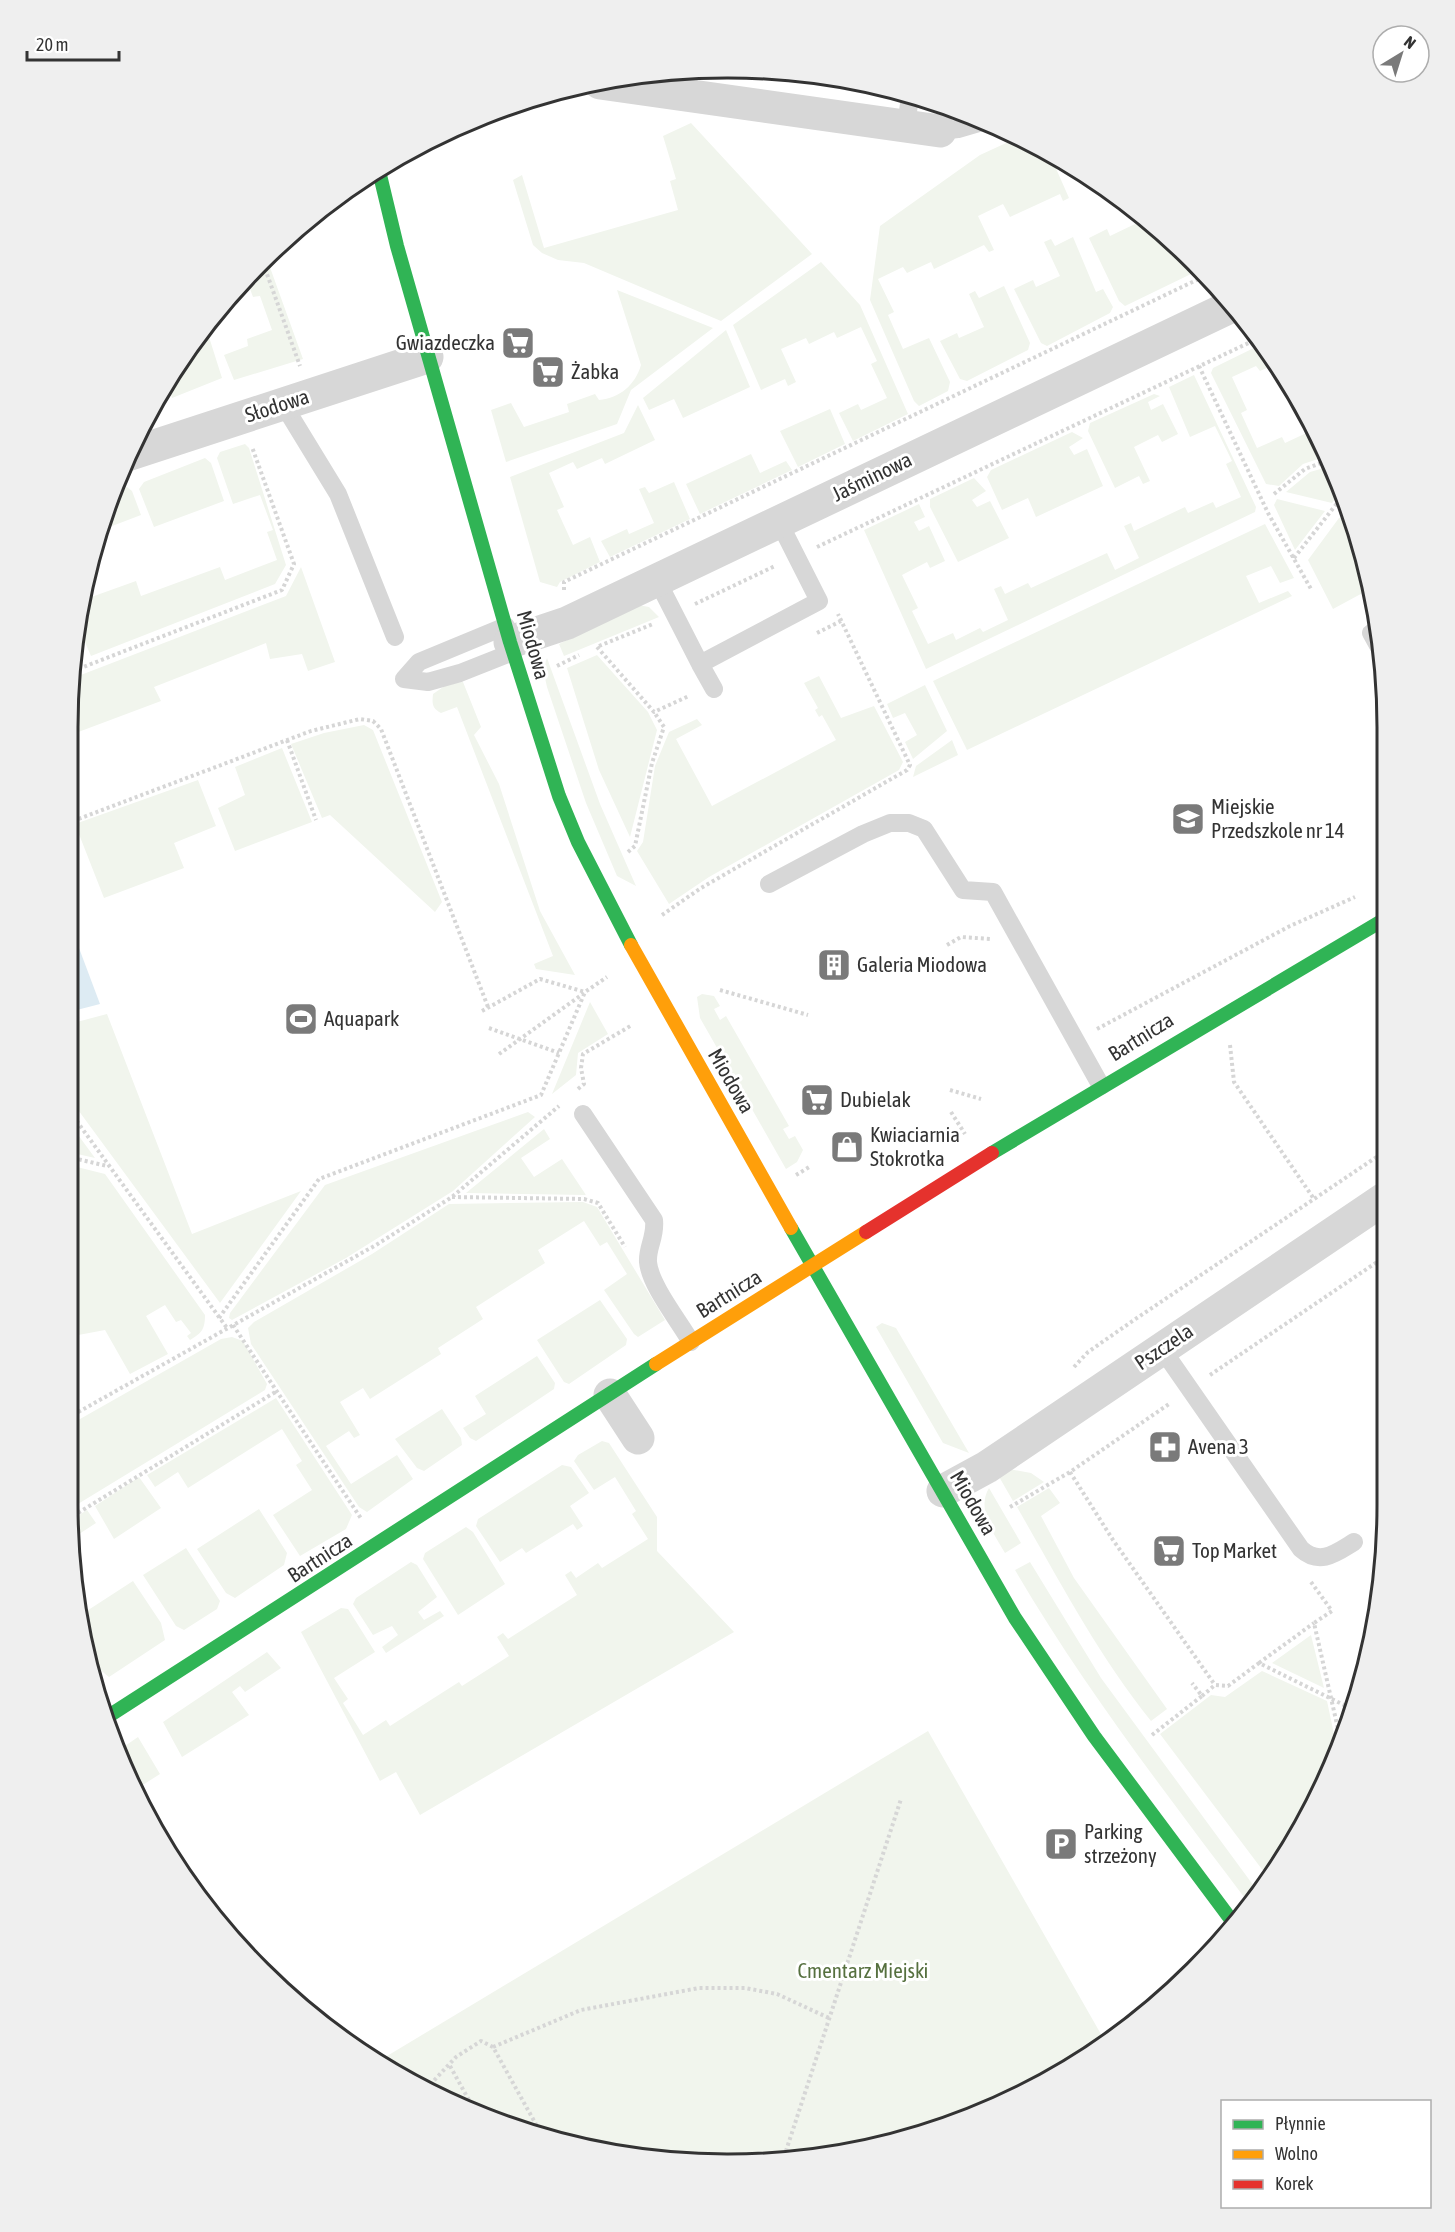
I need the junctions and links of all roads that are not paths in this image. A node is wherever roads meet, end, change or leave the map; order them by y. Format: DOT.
graph roads {
  1 [pos="631,86"];
  2 [pos="908,111"];
  3 [pos="971,125"];
  4 [pos="940,131"];
  5 [pos="381,178"];
  6 [pos="1225,310"];
  7 [pos="427,357"];
  8 [pos="284,404"];
  9 [pos="140,451"];
  10 [pos="779,522"];
  11 [pos="657,580"];
  12 [pos="395,637"];
  13 [pos="510,640"];
  14 [pos="700,664"];
  15 [pos="714,689"];
  16 [pos="770,884"];
  17 [pos="1377,924"];
  18 [pos="1101,1086"];
  19 [pos="583,1114"];
  20 [pos="1377,1204"];
  21 [pos="813,1266"];
  22 [pos="692,1342"];
  23 [pos="1162,1349"];
  24 [pos="610,1395"];
  25 [pos="638,1438"];
  26 [pos="943,1491"];
  27 [pos="1354,1542"];
  28 [pos="112,1714"];
  29 [pos="1229,1917"];
  1 -- 2 [label="street"];
  2 -- 4 [label="street"];
  3 -- 4 [label="lane"];
  5 -- 7 [label="street, Miodowa"];
  6 -- 10 [label="street, Jaśminowa"];
  7 -- 8 [label="street, Słodowa"];
  7 -- 13 [label="street, Miodowa"];
  8 -- 9 [label="street, Słodowa"];
  8 -- 12 [label="lane"];
  10 -- 11 [label="street, Jaśminowa"];
  10 -- 14 [label="lane"];
  11 -- 13 [label="street, Jaśminowa"];
  11 -- 14 [label="lane"];
  13 -- 13 [label="lane"];
  13 -- 21 [label="street, Miodowa"];
  14 -- 15 [label="lane"];
  16 -- 18 [label="lane"];
  17 -- 18 [label="street, Bartnicza"];
  18 -- 21 [label="street, Bartnicza"];
  19 -- 22 [label="lane"];
  20 -- 23 [label="street, Pszczela"];
  21 -- 22 [label="street, Bartnicza"];
  21 -- 26 [label="street, Miodowa"];
  22 -- 24 [label="street, Bartnicza"];
  23 -- 26 [label="street, Pszczela"];
  23 -- 27 [label="lane"];
  24 -- 25 [label="street"];
  24 -- 28 [label="street, Bartnicza"];
  26 -- 29 [label="street, Miodowa"];
}
